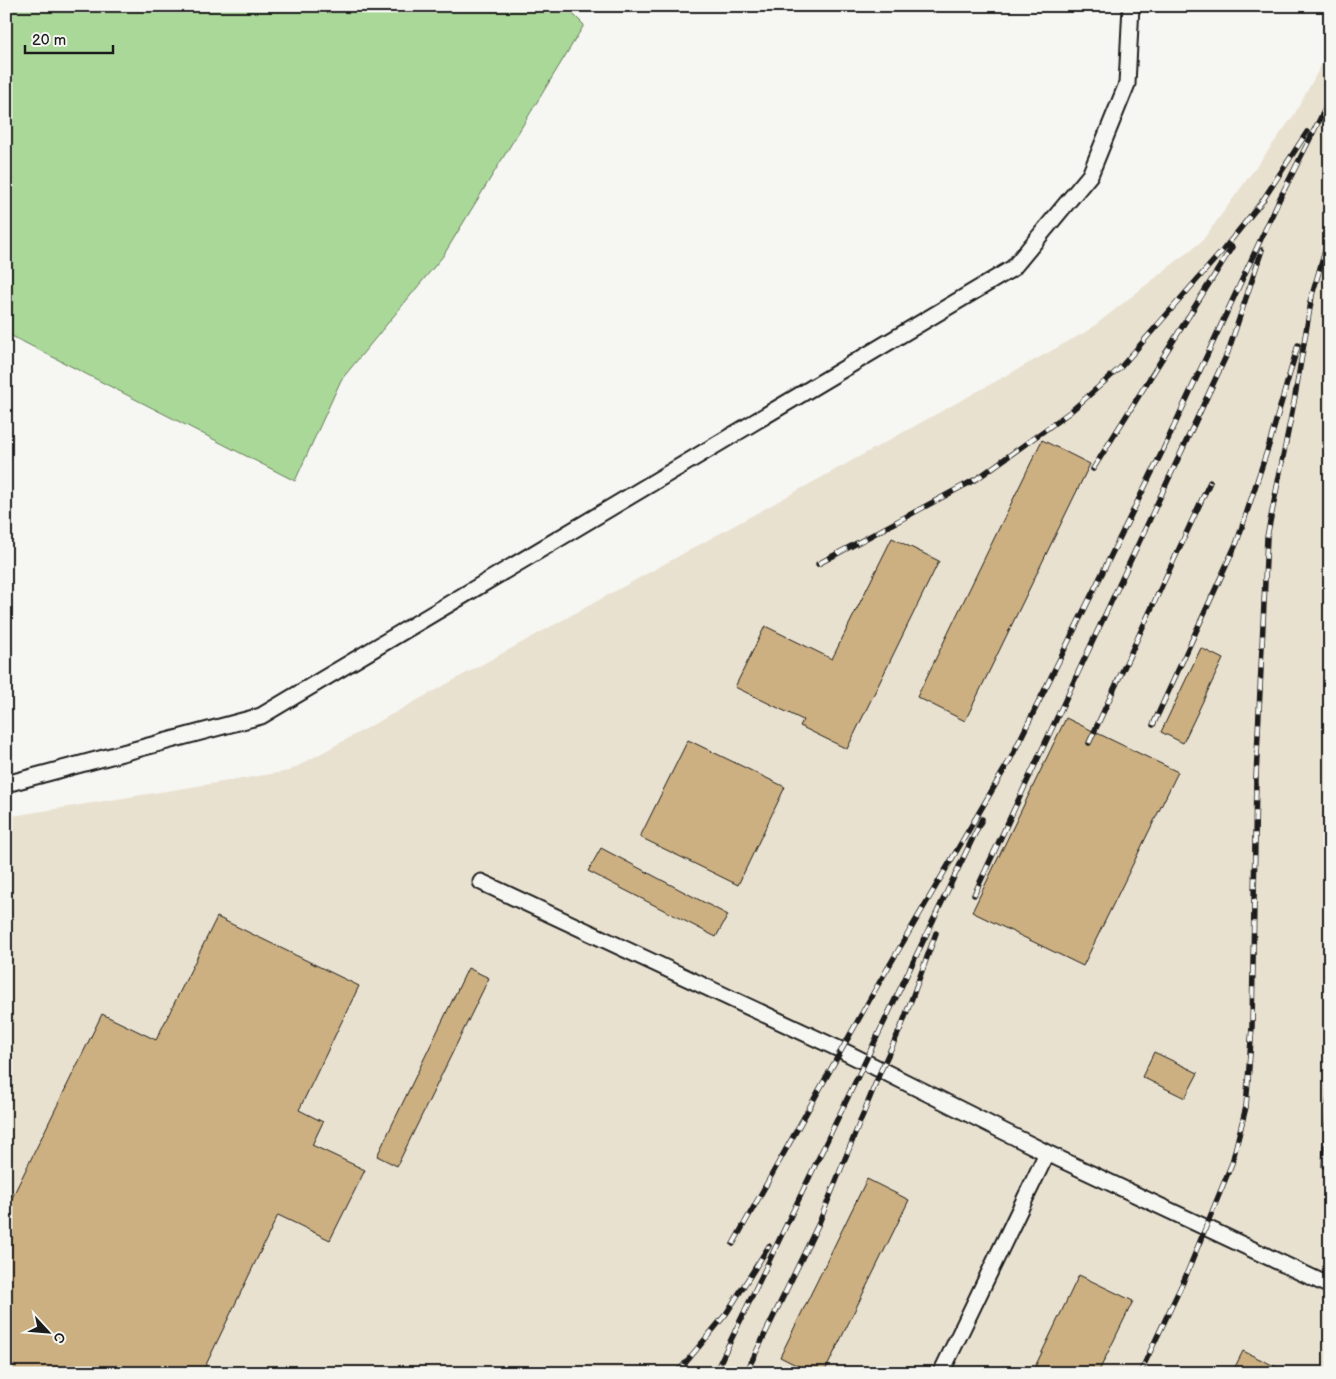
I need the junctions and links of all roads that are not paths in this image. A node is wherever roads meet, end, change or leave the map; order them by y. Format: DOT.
graph roads {
  1 [pos="1131,6"];
  2 [pos="6,784"];
  3 [pos="481,882"];
  4 [pos="1047,1153"];
  5 [pos="1330,1286"];
  6 [pos="941,1373"];
  1 -- 2 [label="lane"];
  3 -- 4 [label="lane"];
  4 -- 5 [label="lane"];
  4 -- 6 [label="lane"];
}
